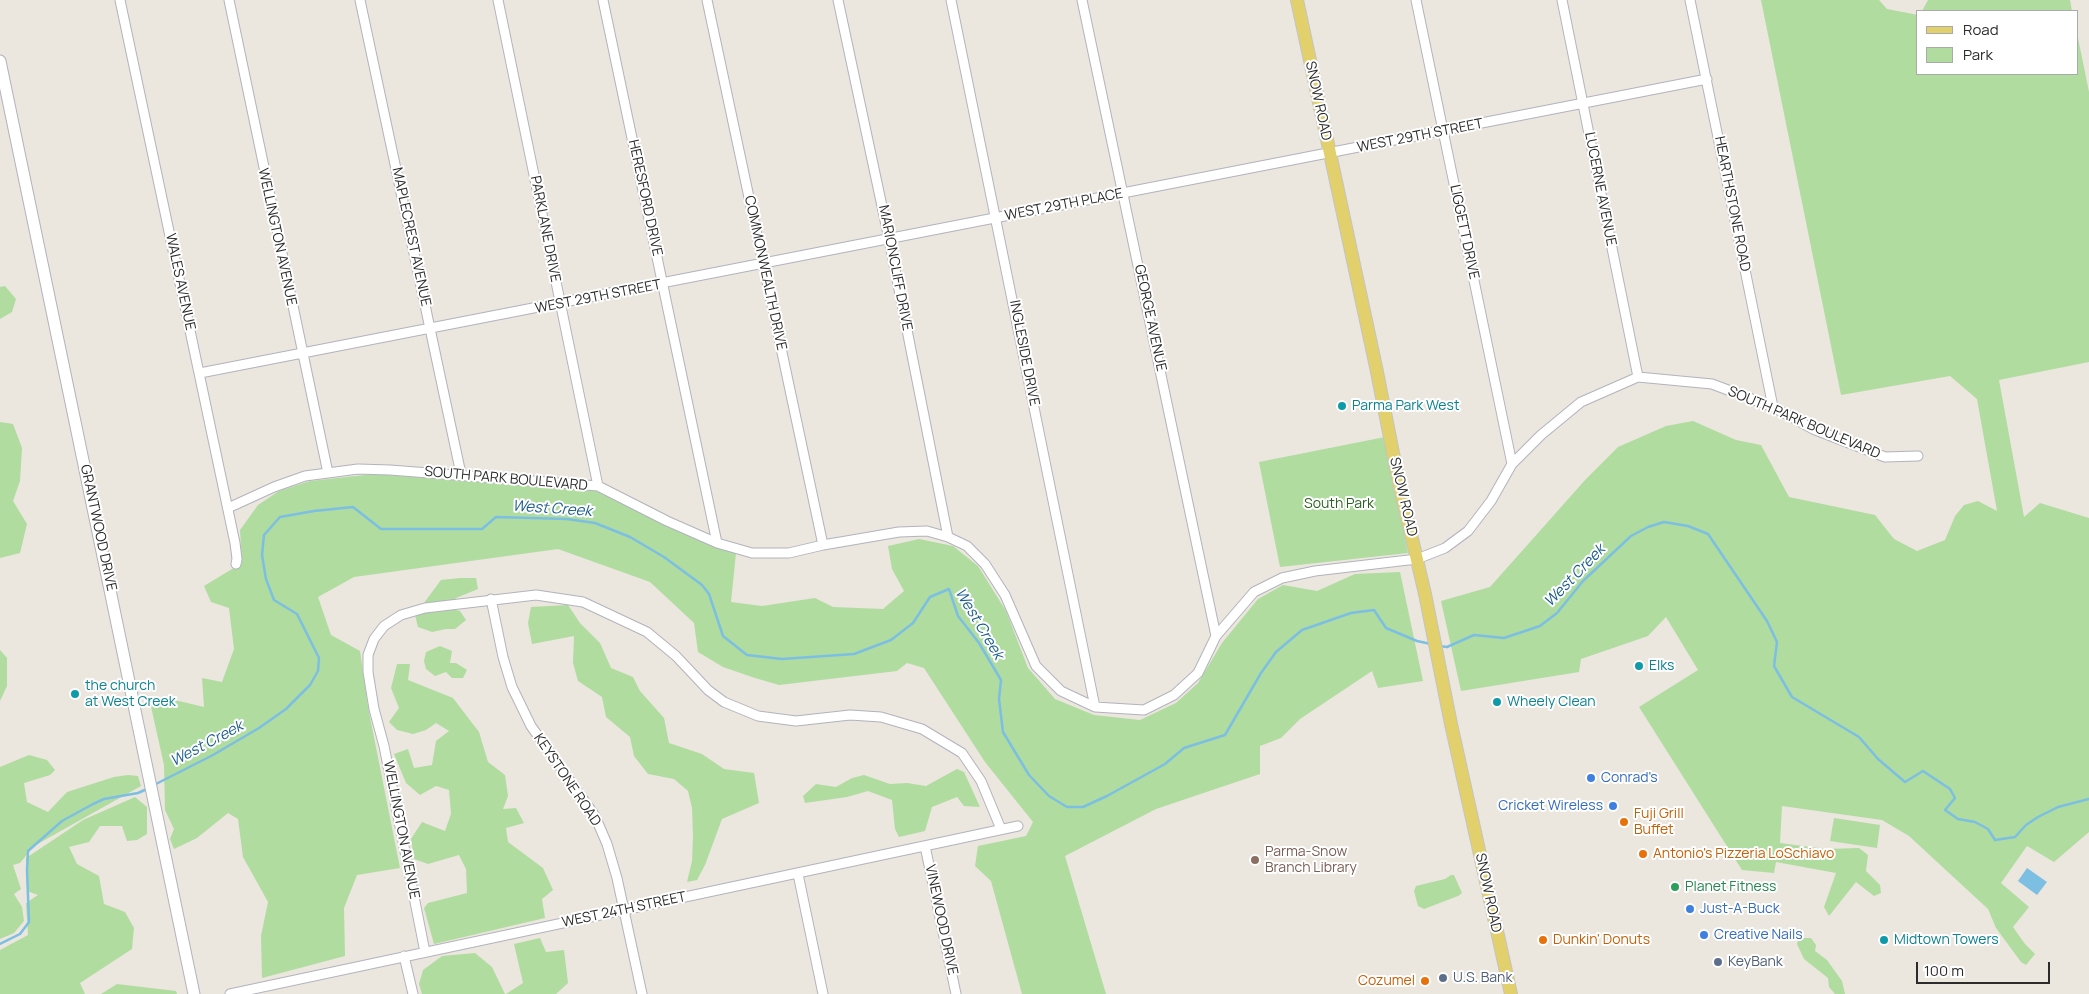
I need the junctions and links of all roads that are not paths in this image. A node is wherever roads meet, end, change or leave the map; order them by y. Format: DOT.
graph roads {
  1 [pos="122,0"];
  2 [pos="229,0"];
  3 [pos="360,0"];
  4 [pos="498,0"];
  5 [pos="603,0"];
  6 [pos="707,0"];
  7 [pos="838,0"];
  8 [pos="951,0"];
  9 [pos="1082,0"];
  10 [pos="1297,0"];
  11 [pos="1416,0"];
  12 [pos="1562,0"];
  13 [pos="1690,0"];
  14 [pos="0,61"];
  15 [pos="1707,79"];
  16 [pos="1582,104"];
  17 [pos="1444,131"];
  18 [pos="1329,153"];
  19 [pos="1128,192"];
  20 [pos="996,218"];
  21 [pos="889,239"];
  22 [pos="763,265"];
  23 [pos="663,284"];
  24 [pos="560,304"];
  25 [pos="430,328"];
  26 [pos="301,354"];
  27 [pos="200,373"];
  28 [pos="1638,377"];
  29 [pos="1773,407"];
  30 [pos="1918,456"];
  31 [pos="1512,464"];
  32 [pos="328,473"];
  33 [pos="462,474"];
  34 [pos="598,486"];
  35 [pos="228,508"];
  36 [pos="948,537"];
  37 [pos="717,543"];
  38 [pos="823,545"];
  39 [pos="1417,559"];
  40 [pos="236,564"];
  41 [pos="490,599"];
  42 [pos="1216,636"];
  43 [pos="1094,707"];
  44 [pos="1018,826"];
  45 [pos="1002,829"];
  46 [pos="925,846"];
  47 [pos="798,874"];
  48 [pos="623,910"];
  49 [pos="426,952"];
  50 [pos="404,956"];
  51 [pos="194,994"];
  52 [pos="230,994"];
  53 [pos="412,994"];
  54 [pos="642,994"];
  55 [pos="824,994"];
  56 [pos="956,994"];
  57 [pos="1511,994"];
  1 -- 27 [label="street, WALES AVENUE"];
  2 -- 26 [label="street, WELLINGTON AVENUE"];
  3 -- 25 [label="street, MAPLECREST AVENUE"];
  4 -- 24 [label="street, PARKLANE DRIVE"];
  5 -- 23 [label="street, HERESFORD DRIVE"];
  6 -- 22 [label="street, COMMONWEALTH DRIVE"];
  7 -- 21 [label="street, MARIONCLIFF DRIVE"];
  8 -- 20 [label="street, INGLESIDE DRIVE"];
  9 -- 19 [label="street, GEORGE AVENUE"];
  10 -- 18 [label="main road, SNOW ROAD"];
  11 -- 17 [label="street, LIGGETT DRIVE"];
  12 -- 16 [label="street, LUCERNE AVENUE"];
  13 -- 15 [label="street, HEARTHSTONE ROAD"];
  14 -- 51 [label="street, GRANTWOOD DRIVE"];
  15 -- 16 [label="street, WEST 29TH STREET"];
  15 -- 29 [label="street, HEARTHSTONE ROAD"];
  16 -- 17 [label="street, WEST 29TH STREET"];
  16 -- 28 [label="street, LUCERNE AVENUE"];
  17 -- 18 [label="street, WEST 29TH STREET"];
  17 -- 31 [label="street, LIGGETT DRIVE"];
  18 -- 19 [label="street, WEST 29TH STREET"];
  18 -- 39 [label="main road, SNOW ROAD"];
  19 -- 20 [label="street, WEST 29TH PLACE"];
  19 -- 42 [label="street, GEORGE AVENUE"];
  20 -- 21 [label="street, WEST 29TH STREET"];
  20 -- 43 [label="street, INGLESIDE DRIVE"];
  21 -- 22 [label="street, WEST 29TH STREET"];
  21 -- 36 [label="street, MARIONCLIFF DRIVE"];
  22 -- 23 [label="street, WEST 29TH STREET"];
  22 -- 38 [label="street, COMMONWEALTH DRIVE"];
  23 -- 24 [label="street, WEST 29TH STREET"];
  23 -- 37 [label="street, HERESFORD DRIVE"];
  24 -- 25 [label="street, WEST 29TH STREET"];
  24 -- 34 [label="street, PARKLANE DRIVE"];
  25 -- 26 [label="street, WEST 29TH STREET"];
  25 -- 33 [label="street, MAPLECREST AVENUE"];
  26 -- 27 [label="street, WEST 29TH STREET"];
  26 -- 32 [label="street, WELLINGTON AVENUE"];
  27 -- 35 [label="street, WALES AVENUE"];
  28 -- 29 [label="street, SOUTH PARK BOULEVARD"];
  28 -- 31 [label="street, SOUTH PARK BOULEVARD"];
  29 -- 30 [label="street, SOUTH PARK BOULEVARD"];
  31 -- 39 [label="street, SOUTH PARK BOULEVARD"];
  32 -- 33 [label="street, SOUTH PARK BOULEVARD"];
  32 -- 35 [label="street, SOUTH PARK BOULEVARD"];
  33 -- 34 [label="street, SOUTH PARK BOULEVARD"];
  34 -- 37 [label="street, SOUTH PARK BOULEVARD"];
  35 -- 40 [label="street, WALES AVENUE"];
  36 -- 38 [label="street, SOUTH PARK BOULEVARD"];
  36 -- 43 [label="street, SOUTH PARK BOULEVARD"];
  37 -- 38 [label="street, SOUTH PARK BOULEVARD"];
  39 -- 42 [label="street, SOUTH PARK BOULEVARD"];
  39 -- 57 [label="main road, SNOW ROAD"];
  41 -- 45 [label="street, WELLINGTON AVENUE"];
  41 -- 48 [label="street, KEYSTONE ROAD"];
  41 -- 49 [label="street, WELLINGTON AVENUE"];
  42 -- 43 [label="street, SOUTH PARK BOULEVARD"];
  44 -- 45 [label="street, WEST 24TH STREET"];
  45 -- 46 [label="street, WEST 24TH STREET"];
  46 -- 47 [label="street, WEST 24TH STREET"];
  46 -- 56 [label="street, VINEWOOD DRIVE"];
  47 -- 48 [label="street, WEST 24TH STREET"];
  47 -- 55 [label="street"];
  48 -- 49 [label="street, WEST 24TH STREET"];
  48 -- 54 [label="street, KEYSTONE ROAD"];
  49 -- 50 [label="street, WEST 24TH STREET"];
  50 -- 52 [label="street, WEST 24TH STREET"];
  50 -- 53 [label="street"];
}
